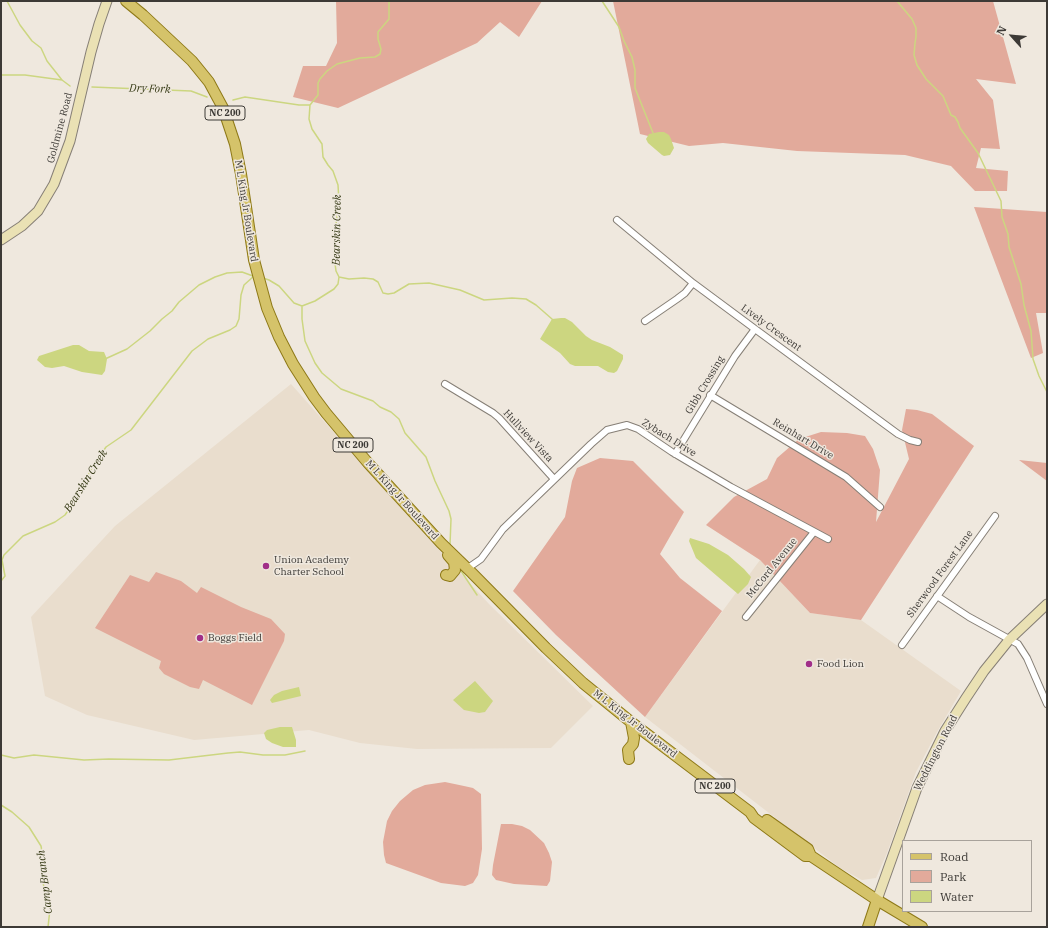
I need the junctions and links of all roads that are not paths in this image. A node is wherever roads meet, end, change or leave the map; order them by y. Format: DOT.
graph roads {
  1 [pos="107,1"];
  2 [pos="126,1"];
  3 [pos="617,220"];
  4 [pos="1,240"];
  5 [pos="693,283"];
  6 [pos="645,321"];
  7 [pos="755,329"];
  8 [pos="444,384"];
  9 [pos="710,395"];
  10 [pos="918,442"];
  11 [pos="675,454"];
  12 [pos="368,463"];
  13 [pos="554,479"];
  14 [pos="880,507"];
  15 [pos="995,516"];
  16 [pos="814,532"];
  17 [pos="828,539"];
  18 [pos="468,568"];
  19 [pos="446,575"];
  20 [pos="937,596"];
  21 [pos="1047,604"];
  22 [pos="746,617"];
  23 [pos="1009,640"];
  24 [pos="902,645"];
  25 [pos="1047,704"];
  26 [pos="631,722"];
  27 [pos="629,759"];
  28 [pos="877,900"];
  29 [pos="868,927"];
  30 [pos="922,927"];
  1 -- 4 [label="main road, Goldmine Road"];
  2 -- 12 [label="main road, M L King Jr Boulevard / NC 200"];
  3 -- 5 [label="street, Lively Crescent"];
  5 -- 6 [label="street"];
  5 -- 7 [label="street, Lively Crescent"];
  7 -- 9 [label="street, Gibb Crossing"];
  7 -- 10 [label="street, Lively Crescent"];
  8 -- 13 [label="street, Hullview Vista"];
  9 -- 11 [label="street, Gibb Crossing"];
  9 -- 14 [label="street, Reinhart Drive"];
  11 -- 13 [label="street, Zybach Drive"];
  11 -- 16 [label="street, Zybach Drive"];
  12 -- 18 [label="main road, M L King Jr Boulevard / NC 200"];
  12 -- 19 [label="main road"];
  13 -- 18 [label="street, Zybach Drive"];
  15 -- 20 [label="street, Sherwood Forest Lane"];
  16 -- 17 [label="street, Zybach Drive"];
  16 -- 22 [label="street, McCord Avenue"];
  18 -- 26 [label="main road, M L King Jr Boulevard / NC 200"];
  20 -- 23 [label="street"];
  20 -- 24 [label="street, Sherwood Forest Lane"];
  21 -- 23 [label="main road, Weddington Road"];
  23 -- 25 [label="street"];
  23 -- 28 [label="main road, Weddington Road"];
  26 -- 27 [label="main road"];
  26 -- 28 [label="main road, M L King Jr Boulevard / NC 200"];
  28 -- 29 [label="main road, Weddington Road"];
  28 -- 30 [label="main road, M L King Jr Boulevard / NC 200"];
}
